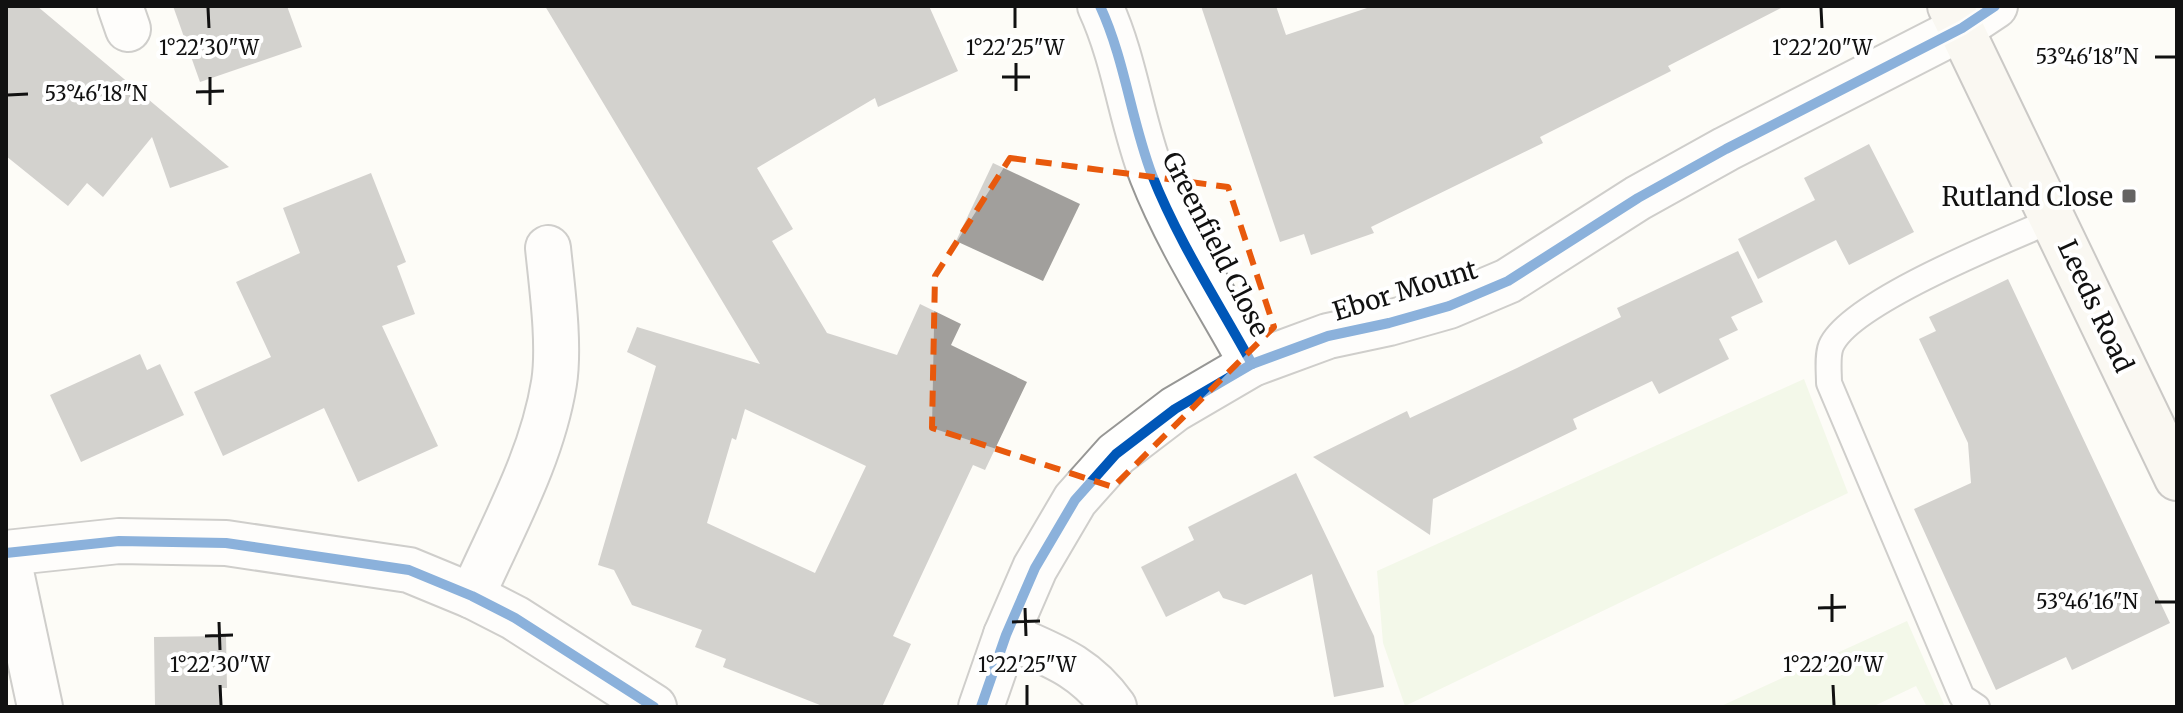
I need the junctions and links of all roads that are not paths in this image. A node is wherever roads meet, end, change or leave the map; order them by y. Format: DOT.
graph roads {
  1 [pos="1100,6"];
  2 [pos="1969,13"];
  3 [pos="2055,219"];
  4 [pos="548,248"];
  5 [pos="1252,364"];
  6 [pos="2175,467"];
  7 [pos="7,553"];
  8 [pos="472,596"];
  9 [pos="1006,635"];
  10 [pos="40,707"];
  11 [pos="654,707"];
  12 [pos="981,707"];
  13 [pos="1114,707"];
  14 [pos="1977,707"];
  1 -- 5 [label="street, Greenfield Close"];
  2 -- 3 [label="main road, Leeds Road"];
  2 -- 5 [label="street, Ebor Mount"];
  3 -- 6 [label="main road, Leeds Road"];
  3 -- 14 [label="lane"];
  4 -- 8 [label="street"];
  5 -- 9 [label="street, Ebor Mount"];
  7 -- 8 [label="street"];
  7 -- 10 [label="street"];
  8 -- 11 [label="street"];
  9 -- 12 [label="street, Ebor Mount"];
  9 -- 13 [label="street"];
}
